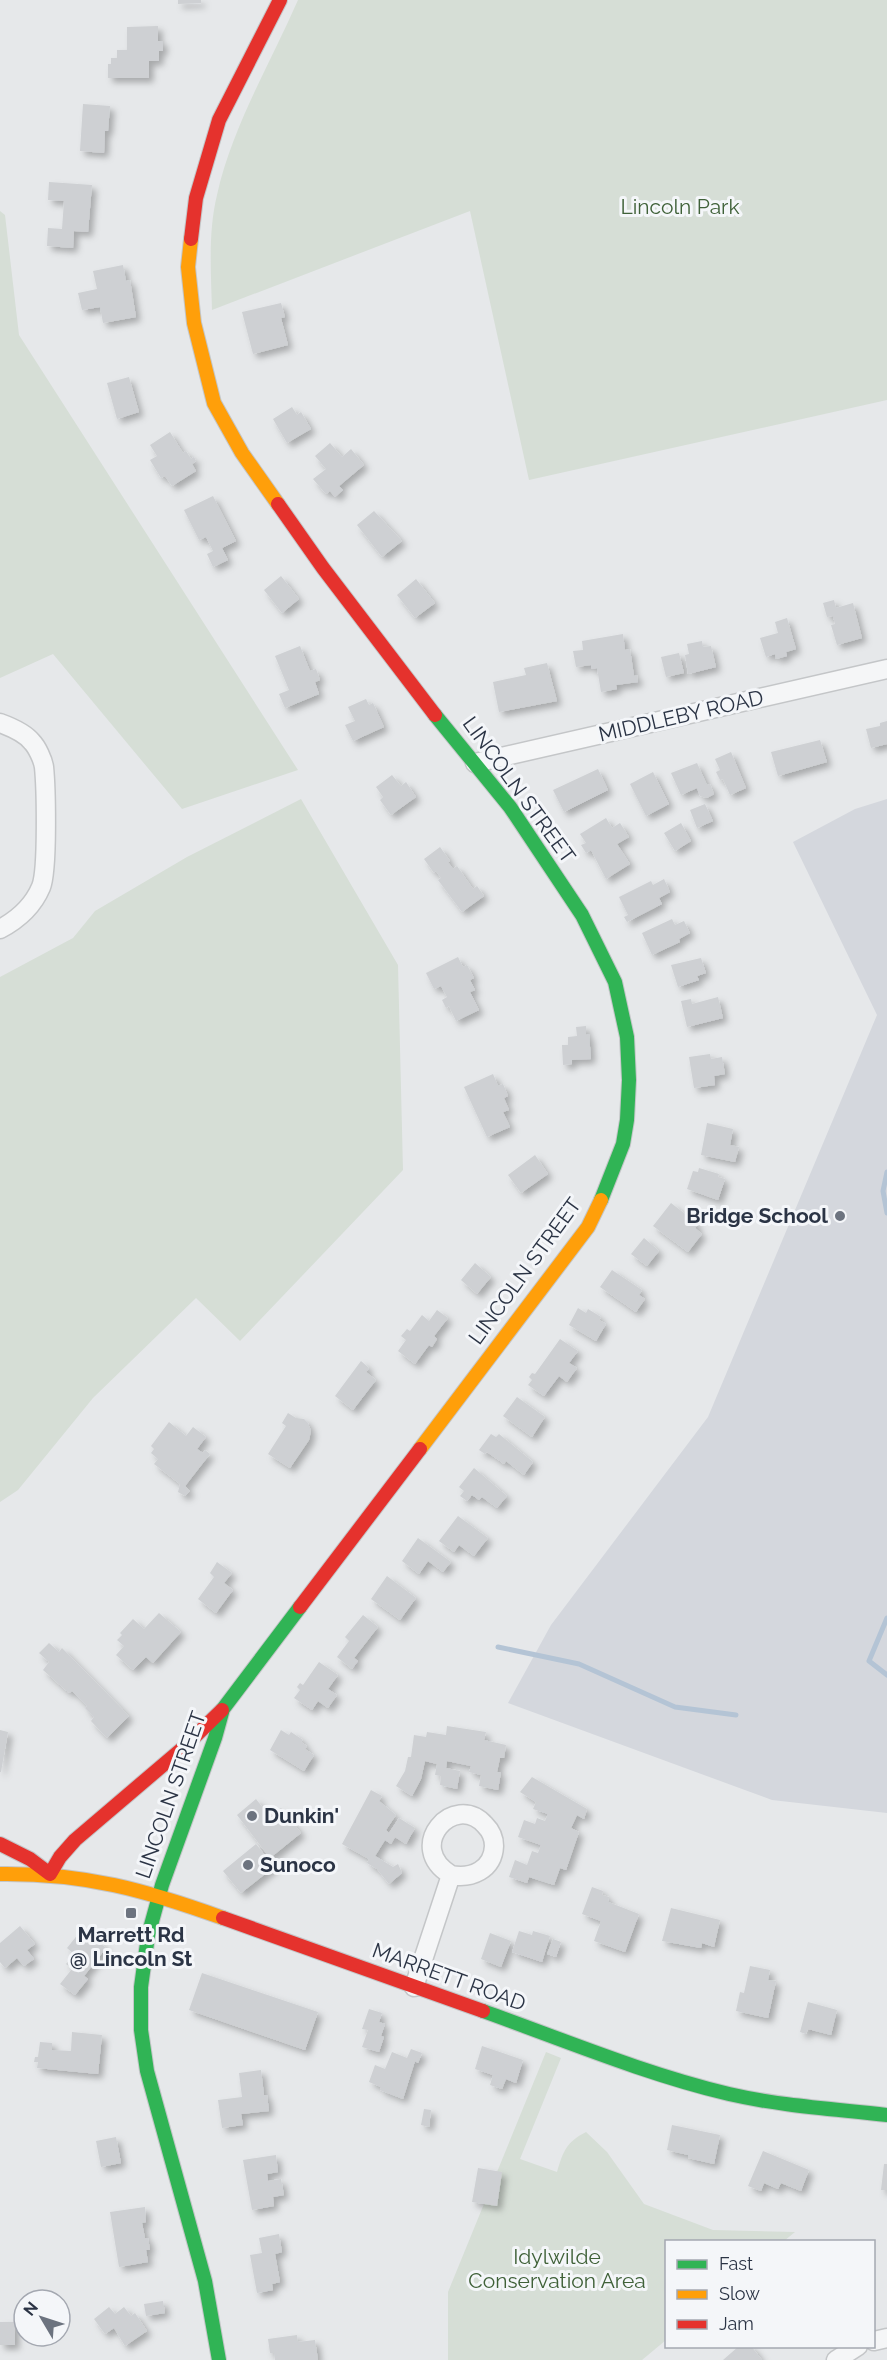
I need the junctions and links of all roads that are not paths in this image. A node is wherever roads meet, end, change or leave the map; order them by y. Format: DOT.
graph roads {
  1 [pos="280,0"];
  2 [pos="887,669"];
  3 [pos="0,723"];
  4 [pos="475,763"];
  5 [pos="0,929"];
  6 [pos="224,1708"];
  7 [pos="0,1844"];
  8 [pos="0,1874"];
  9 [pos="50,1874"];
  10 [pos="451,1875"];
  11 [pos="159,1895"];
  12 [pos="414,1987"];
  13 [pos="887,2115"];
  14 [pos="855,2348"];
  15 [pos="216,2358"];
  16 [pos="836,2360"];
  1 -- 4 [label="street, LINCOLN STREET"];
  2 -- 4 [label="street, MIDDLEBY ROAD"];
  3 -- 5 [label="street"];
  4 -- 6 [label="street, LINCOLN STREET"];
  6 -- 9 [label="street"];
  6 -- 11 [label="street, LINCOLN STREET"];
  7 -- 9 [label="street"];
  8 -- 9 [label="street, MARRETT ROAD"];
  9 -- 11 [label="street, MARRETT ROAD"];
  10 -- 12 [label="street"];
  11 -- 12 [label="street, MARRETT ROAD"];
  11 -- 15 [label="street, LINCOLN STREET"];
  12 -- 13 [label="street, MARRETT ROAD"];
  14 -- 16 [label="street"];
}
